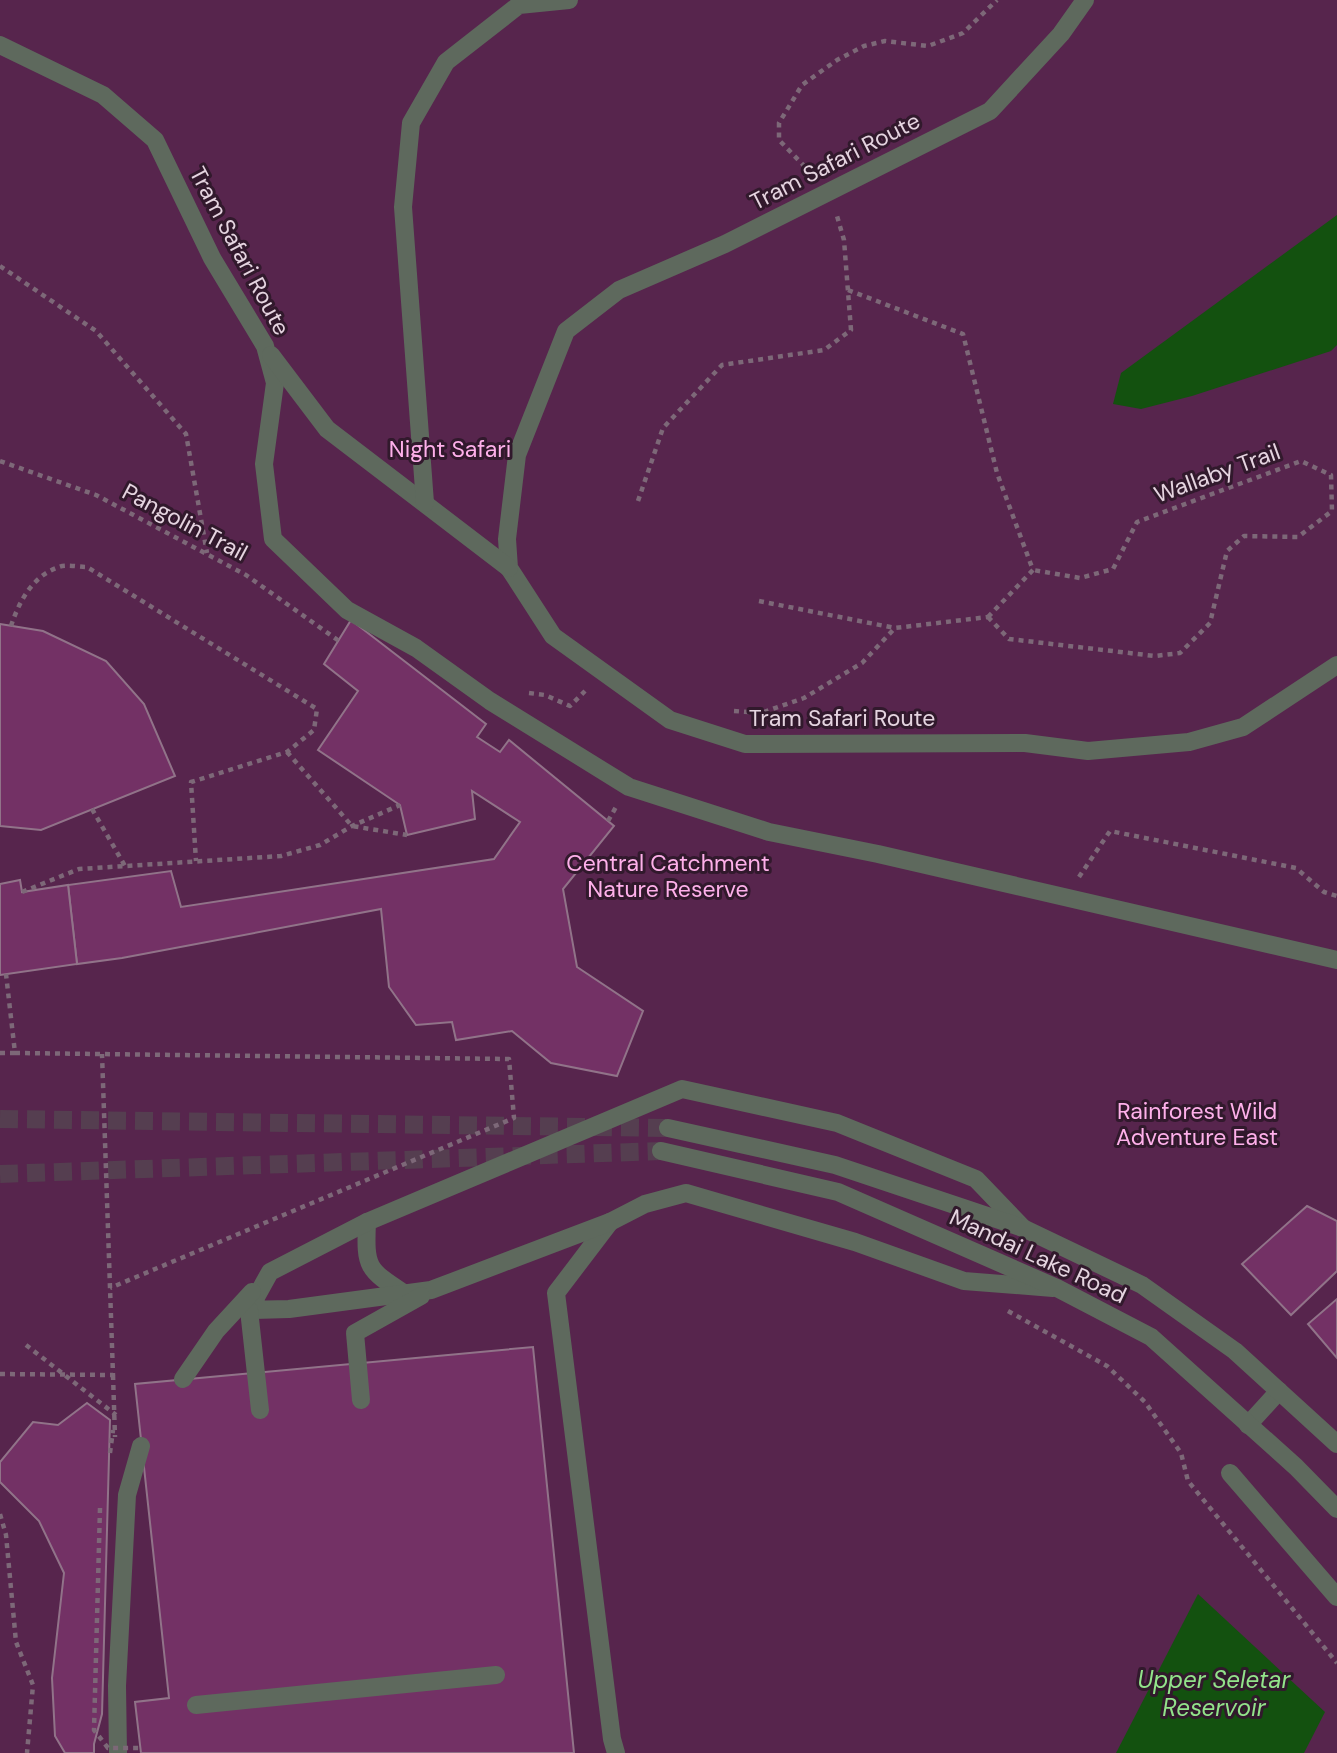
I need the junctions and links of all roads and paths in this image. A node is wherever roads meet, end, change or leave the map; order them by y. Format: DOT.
graph roads {
  1 [pos="569,0"];
  2 [pos="997,0"];
  3 [pos="1085,0"];
  4 [pos="0,45"];
  5 [pos="830,192"];
  6 [pos="0,266"];
  7 [pos="848,290"];
  8 [pos="265,346"];
  9 [pos="0,461"];
  10 [pos="638,501"];
  11 [pos="425,503"];
  12 [pos="207,554"];
  13 [pos="509,568"];
  14 [pos="1033,570"];
  15 [pos="759,601"];
  16 [pos="988,617"];
  17 [pos="11,626"];
  18 [pos="895,628"];
  19 [pos="339,641"];
  20 [pos="1337,665"];
  21 [pos="602,673"];
  22 [pos="570,706"];
  23 [pos="724,711"];
  24 [pos="287,752"];
  25 [pos="400,806"];
  26 [pos="92,809"];
  27 [pos="352,826"];
  28 [pos="407,835"];
  29 [pos="196,862"];
  30 [pos="125,866"];
  31 [pos="22,892"];
  32 [pos="1337,960"];
  33 [pos="6,974"];
  34 [pos="15,1053"];
  35 [pos="0,1054"];
  36 [pos="103,1055"];
  37 [pos="668,1128"];
  38 [pos="661,1151"];
  39 [pos="367,1222"];
  40 [pos="610,1222"];
  41 [pos="1023,1227"];
  42 [pos="270,1272"];
  43 [pos="110,1288"];
  44 [pos="1057,1288"];
  45 [pos="431,1290"];
  46 [pos="405,1294"];
  47 [pos="1001,1307"];
  48 [pos="249,1310"];
  49 [pos="26,1345"];
  50 [pos="0,1374"];
  51 [pos="183,1379"];
  52 [pos="1279,1391"];
  53 [pos="361,1400"];
  54 [pos="260,1410"];
  55 [pos="116,1414"];
  56 [pos="1248,1425"];
  57 [pos="1337,1444"];
  58 [pos="141,1446"];
  59 [pos="1230,1473"];
  60 [pos="100,1508"];
  61 [pos="1337,1509"];
  62 [pos="0,1514"];
  63 [pos="1337,1597"];
  64 [pos="1337,1663"];
  65 [pos="496,1675"];
  66 [pos="196,1705"];
  67 [pos="140,1748"];
  68 [pos="27,1753"];
  69 [pos="118,1753"];
  70 [pos="616,1753"];
  1 -- 11 [label="street"];
  2 -- 5 [label="path"];
  3 -- 5 [label="street, Tram Safari Route"];
  4 -- 8 [label="street, Tram Safari Route"];
  5 -- 7 [label="path"];
  5 -- 13 [label="street, Tram Safari Route"];
  6 -- 12 [label="path"];
  7 -- 10 [label="path"];
  7 -- 14 [label="path"];
  8 -- 11 [label="street"];
  8 -- 32 [label="street, Tram Safari Route"];
  9 -- 12 [label="path, Pangolin Trail"];
  11 -- 13 [label="street"];
  12 -- 19 [label="path, Pangolin Trail"];
  13 -- 21 [label="street, Tram Safari Route"];
  14 -- 16 [label="path"];
  14 -- 16 [label="path, Wallaby Trail"];
  15 -- 18 [label="path"];
  16 -- 18 [label="path"];
  17 -- 24 [label="path"];
  18 -- 23 [label="path"];
  20 -- 21 [label="street, Tram Safari Route"];
  21 -- 22 [label="path"];
  24 -- 27 [label="path"];
  24 -- 29 [label="path"];
  25 -- 27 [label="path"];
  26 -- 30 [label="path"];
  27 -- 28 [label="path"];
  27 -- 29 [label="path"];
  29 -- 30 [label="path"];
  30 -- 31 [label="path"];
  33 -- 34 [label="path"];
  34 -- 35 [label="path"];
  34 -- 36 [label="path"];
  36 -- 43 [label="path"];
  36 -- 43 [label="path"];
  37 -- 41 [label="street, Mandai Lake Road"];
  38 -- 44 [label="street, Mandai Lake Road"];
  39 -- 41 [label="street"];
  39 -- 42 [label="street"];
  39 -- 46 [label="street"];
  40 -- 44 [label="street"];
  40 -- 45 [label="street"];
  40 -- 70 [label="street"];
  41 -- 52 [label="street, Mandai Lake Road"];
  42 -- 48 [label="street"];
  42 -- 51 [label="street"];
  43 -- 50 [label="path"];
  44 -- 56 [label="street, Mandai Lake Road"];
  45 -- 46 [label="street"];
  45 -- 53 [label="street"];
  46 -- 48 [label="street"];
  47 -- 64 [label="path"];
  48 -- 54 [label="street"];
  49 -- 55 [label="path"];
  52 -- 56 [label="street"];
  52 -- 57 [label="street, Mandai Lake Road"];
  56 -- 61 [label="street, Mandai Lake Road"];
  58 -- 69 [label="street"];
  59 -- 63 [label="street"];
  60 -- 67 [label="path, bridge"];
  62 -- 68 [label="path"];
  65 -- 66 [label="street"];
}
